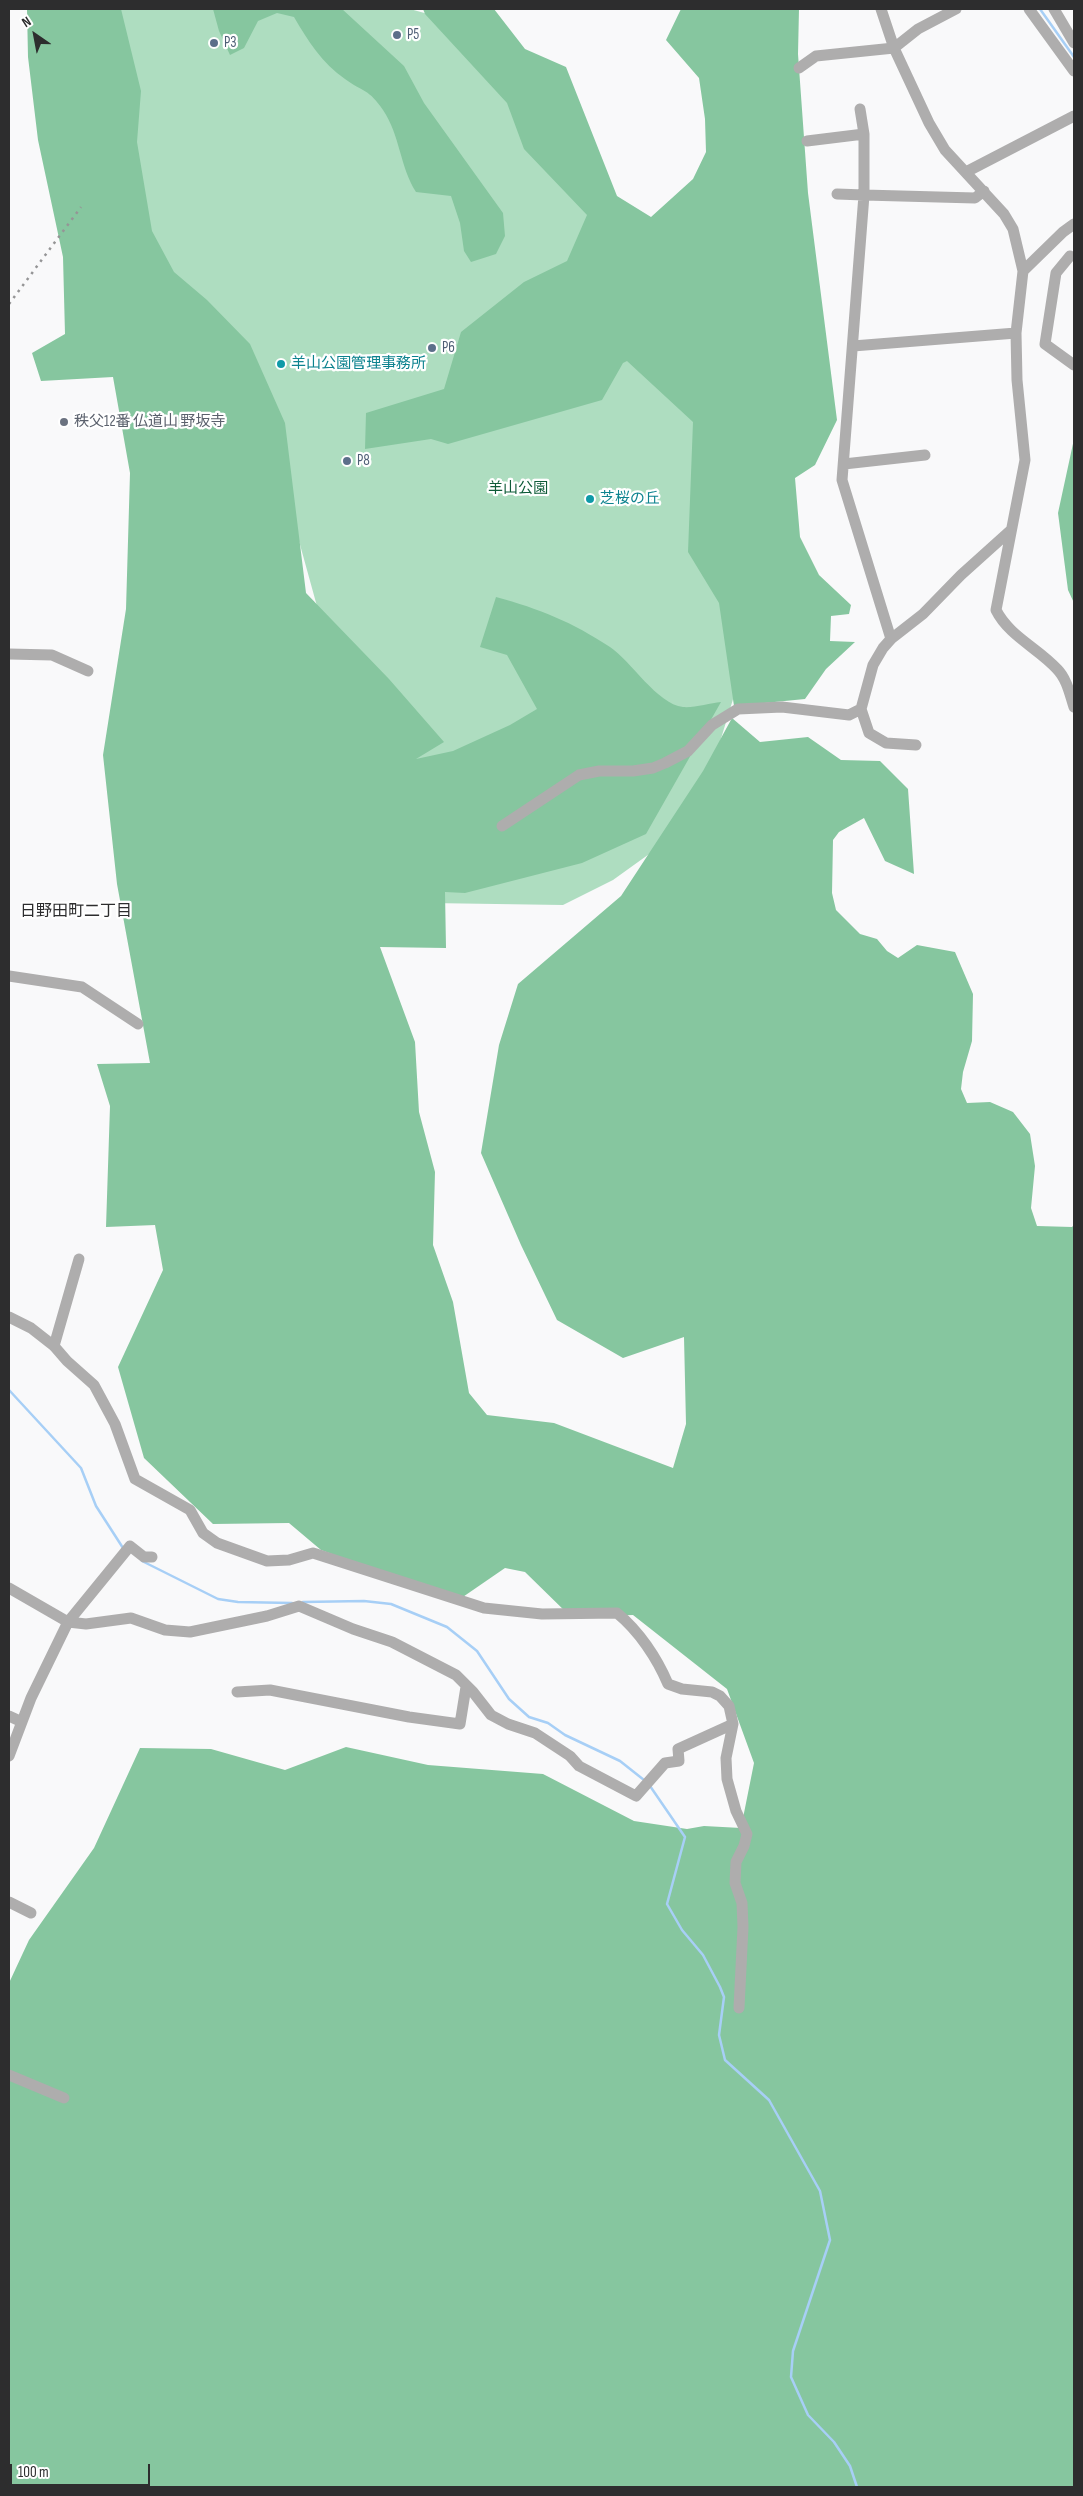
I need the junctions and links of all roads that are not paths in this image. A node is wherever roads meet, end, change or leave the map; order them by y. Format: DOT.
graph roads {
  1 [pos="881,9"];
  2 [pos="956,9"];
  3 [pos="1028,9"];
  4 [pos="1054,9"];
  5 [pos="1074,43"];
  6 [pos="894,48"];
  7 [pos="799,68"];
  8 [pos="1074,70"];
  9 [pos="860,109"];
  10 [pos="1074,116"];
  11 [pos="864,134"];
  12 [pos="807,141"];
  13 [pos="966,172"];
  14 [pos="984,191"];
  15 [pos="837,194"];
  16 [pos="864,195"];
  17 [pos="1074,224"];
  18 [pos="1051,243"];
  19 [pos="1072,258"];
  20 [pos="1023,271"];
  21 [pos="1016,333"];
  22 [pos="853,346"];
  23 [pos="1074,365"];
  24 [pos="925,455"];
  25 [pos="844,464"];
  26 [pos="1011,530"];
  27 [pos="891,639"];
  28 [pos="9,654"];
  29 [pos="88,671"];
  30 [pos="1074,707"];
  31 [pos="861,709"];
  32 [pos="916,745"];
  33 [pos="502,826"];
  34 [pos="9,976"];
  35 [pos="138,1024"];
  36 [pos="80,1259"];
  37 [pos="9,1317"];
  38 [pos="54,1346"];
  39 [pos="152,1557"];
  40 [pos="9,1588"];
  41 [pos="68,1622"];
  42 [pos="466,1687"];
  43 [pos="237,1692"];
  44 [pos="9,1716"];
  45 [pos="22,1722"];
  46 [pos="733,1724"];
  47 [pos="9,1756"];
  48 [pos="9,1902"];
  49 [pos="31,1913"];
  50 [pos="740,2008"];
  51 [pos="9,2075"];
  52 [pos="64,2098"];
  1 -- 6 [label="street"];
  2 -- 6 [label="street"];
  3 -- 8 [label="street"];
  4 -- 5 [label="street"];
  6 -- 7 [label="street"];
  6 -- 13 [label="street"];
  9 -- 11 [label="street"];
  10 -- 13 [label="street"];
  11 -- 12 [label="street"];
  11 -- 16 [label="street"];
  13 -- 14 [label="street"];
  14 -- 16 [label="street"];
  14 -- 20 [label="street"];
  15 -- 16 [label="street"];
  16 -- 22 [label="street"];
  17 -- 18 [label="street"];
  18 -- 19 [label="street"];
  18 -- 20 [label="street"];
  19 -- 23 [label="street"];
  20 -- 21 [label="street"];
  21 -- 22 [label="street"];
  21 -- 26 [label="street"];
  22 -- 25 [label="street"];
  24 -- 25 [label="street"];
  25 -- 27 [label="street"];
  26 -- 27 [label="street"];
  26 -- 30 [label="street"];
  27 -- 31 [label="street"];
  28 -- 29 [label="street"];
  31 -- 32 [label="street"];
  31 -- 33 [label="street"];
  34 -- 35 [label="street"];
  36 -- 38 [label="street"];
  37 -- 38 [label="street"];
  38 -- 46 [label="street"];
  39 -- 41 [label="street"];
  40 -- 41 [label="street"];
  41 -- 42 [label="street"];
  41 -- 45 [label="street"];
  42 -- 43 [label="street"];
  42 -- 46 [label="street"];
  44 -- 45 [label="street"];
  45 -- 47 [label="street"];
  46 -- 50 [label="street"];
  48 -- 49 [label="street"];
  51 -- 52 [label="street"];
}
